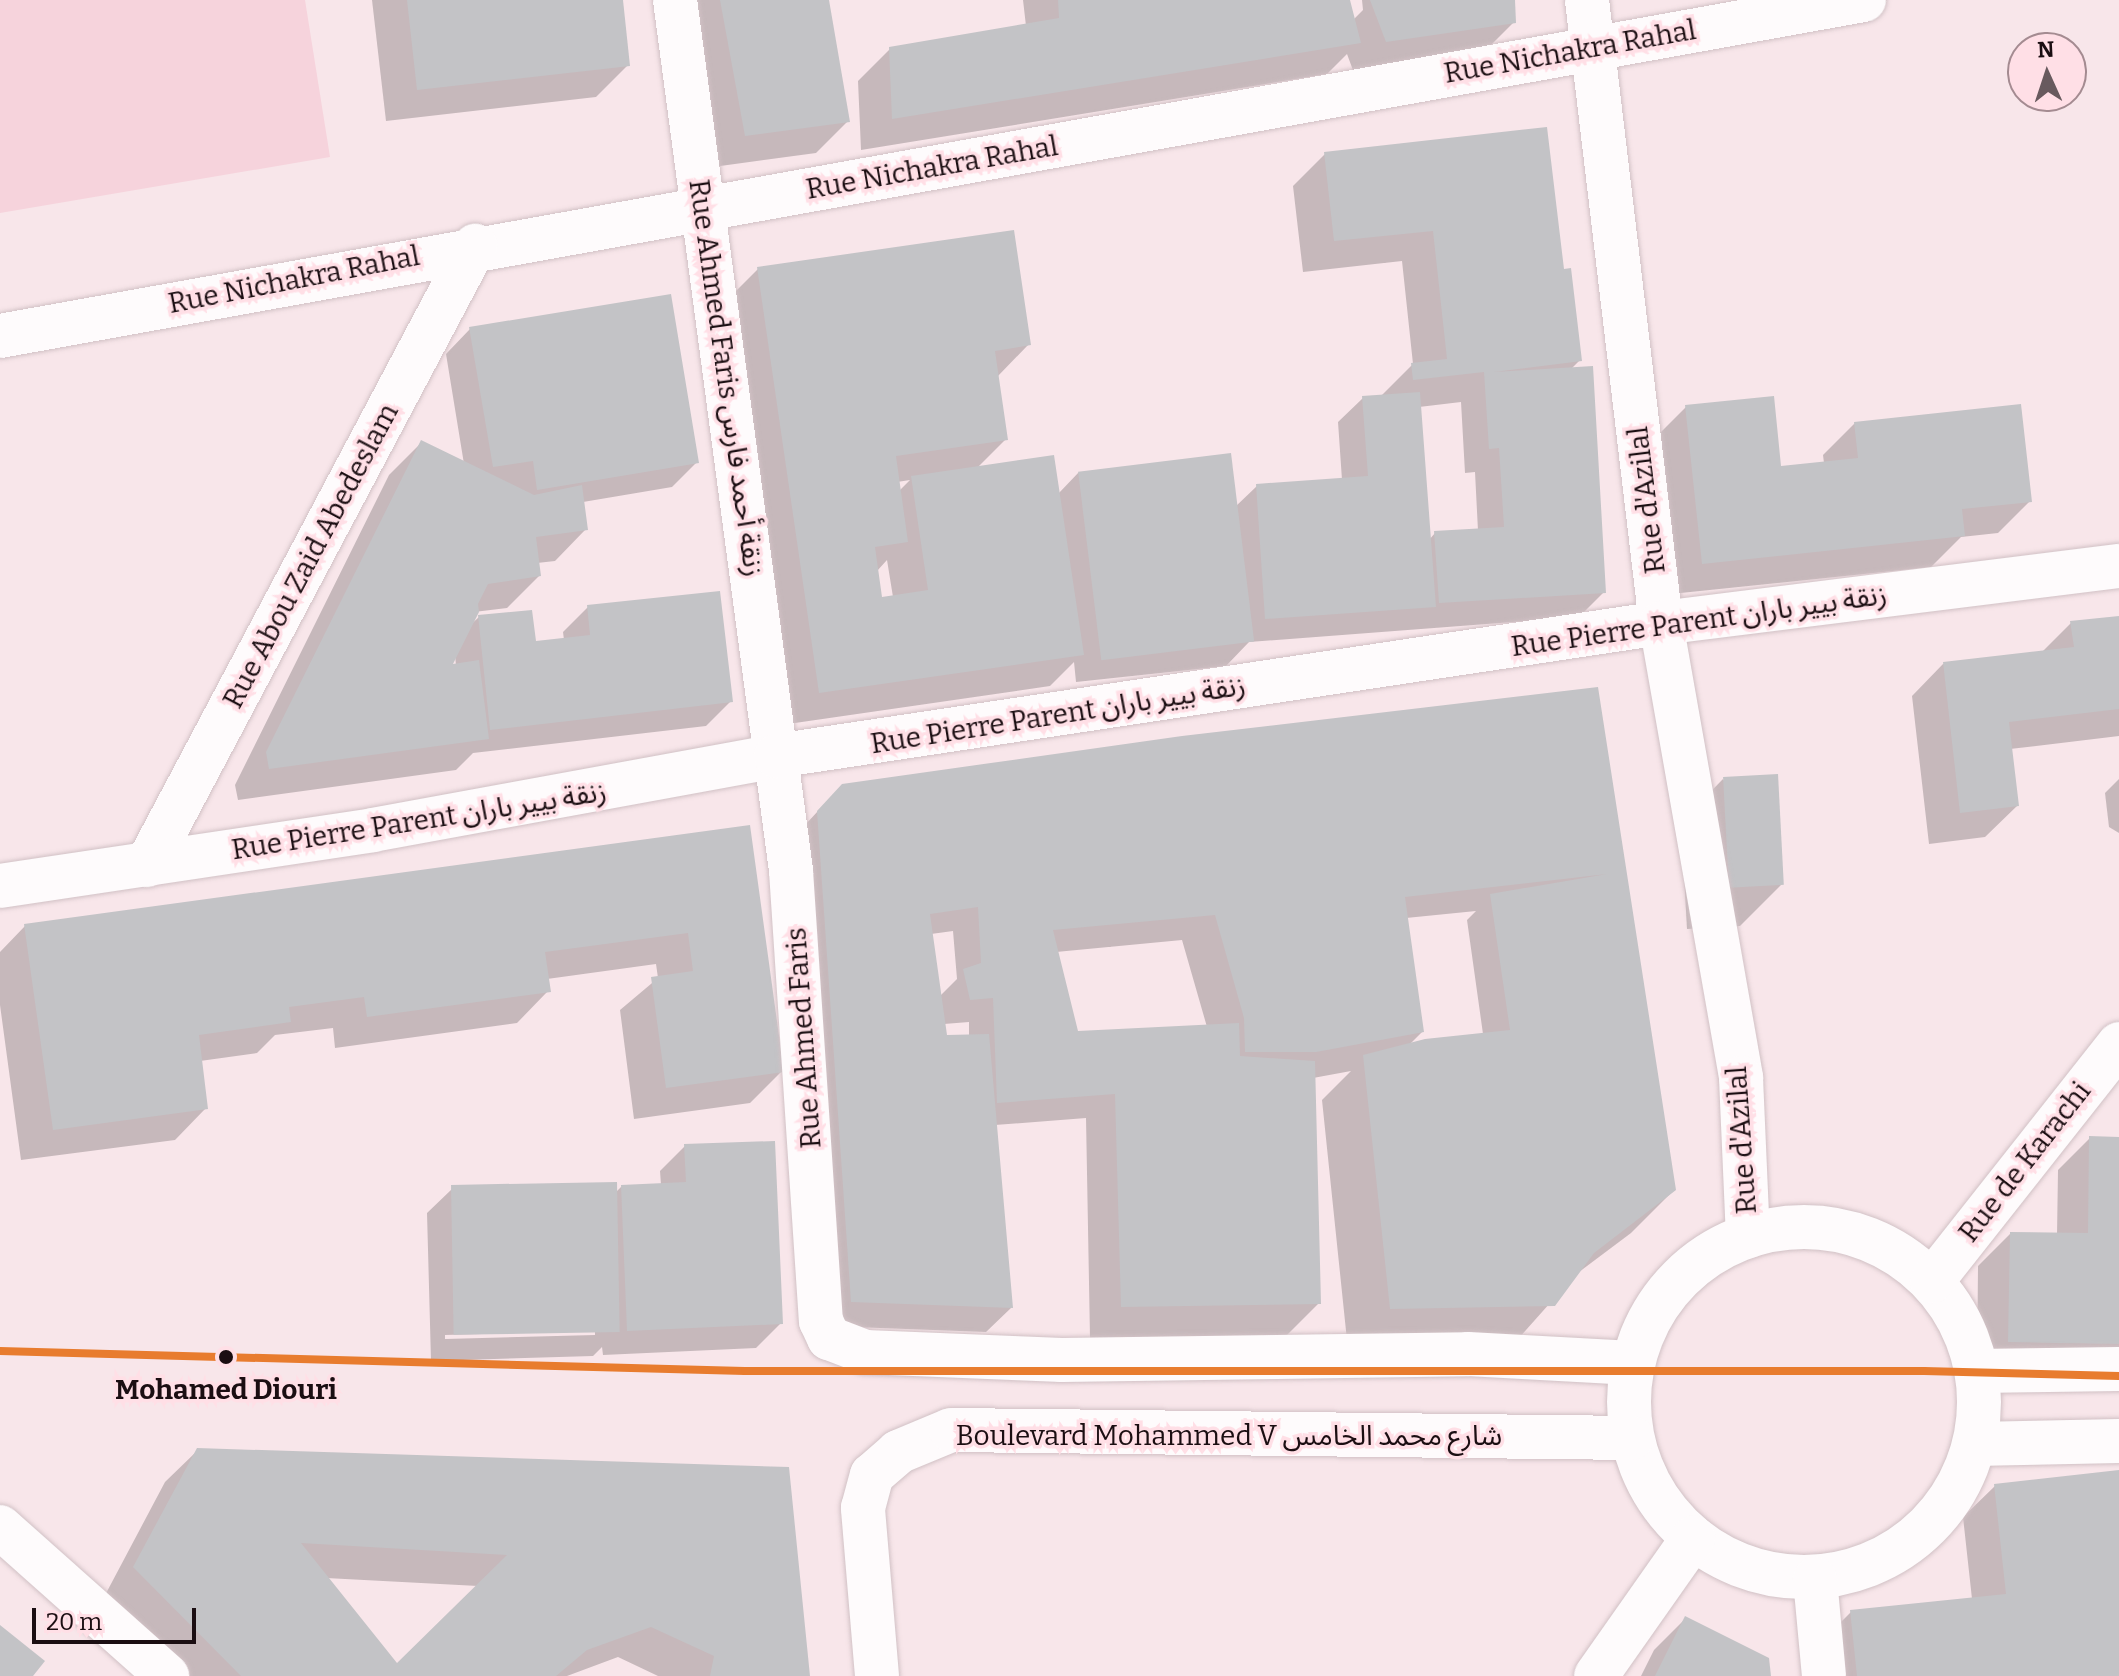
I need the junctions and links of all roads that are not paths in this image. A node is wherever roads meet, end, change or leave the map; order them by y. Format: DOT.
graph roads {
  1 [pos="675,0"];
  2 [pos="1587,0"];
  3 [pos="1864,0"];
  4 [pos="1594,49"];
  5 [pos="703,209"];
  6 [pos="475,246"];
  7 [pos="0,336"];
  8 [pos="2119,566"];
  9 [pos="1661,623"];
  10 [pos="776,756"];
  11 [pos="147,865"];
  12 [pos="0,886"];
  13 [pos="2119,1044"];
  14 [pos="1748,1236"];
  15 [pos="1932,1281"];
  16 [pos="1633,1363"];
  17 [pos="2119,1369"];
  18 [pos="1977,1371"];
  19 [pos="1632,1438"];
  20 [pos="2119,1441"];
  21 [pos="1975,1444"];
  22 [pos="0,1527"];
  23 [pos="1693,1538"];
  24 [pos="1815,1579"];
  25 [pos="167,1676"];
  26 [pos="877,1676"];
  27 [pos="1596,1676"];
  28 [pos="1824,1676"];
  1 -- 5 [label="street, Rue Ahmed Faris زنقة أحمد فارس"];
  2 -- 4 [label="street, Rue d'Azilal"];
  3 -- 4 [label="street, Rue Nichakra Rahal"];
  4 -- 5 [label="street, Rue Nichakra Rahal"];
  4 -- 9 [label="street, Rue d'Azilal"];
  5 -- 6 [label="street, Rue Nichakra Rahal"];
  5 -- 10 [label="street, Rue Ahmed Faris زنقة أحمد فارس"];
  6 -- 7 [label="street, Rue Nichakra Rahal"];
  6 -- 11 [label="street, Rue Abou Zaid Abedeslam"];
  8 -- 9 [label="street, Rue Pierre Parent زنقة بيير باران"];
  9 -- 10 [label="street, Rue Pierre Parent زنقة بيير باران"];
  9 -- 14 [label="street, Rue d'Azilal"];
  10 -- 11 [label="street, Rue Pierre Parent زنقة بيير باران"];
  10 -- 16 [label="street, Rue Ahmed Faris"];
  11 -- 12 [label="street, Rue Pierre Parent زنقة بيير باران"];
  13 -- 15 [label="street, Rue de Karachi"];
  14 -- 15 [label="street"];
  14 -- 16 [label="street"];
  15 -- 18 [label="street"];
  16 -- 19 [label="street"];
  17 -- 18 [label="street"];
  18 -- 21 [label="street"];
  19 -- 23 [label="street"];
  19 -- 26 [label="street, Boulevard Mohammed V شارع محمد الخامس"];
  20 -- 21 [label="street"];
  21 -- 24 [label="street"];
  22 -- 25 [label="street"];
  23 -- 24 [label="street"];
  23 -- 27 [label="street"];
  24 -- 28 [label="street"];
}
